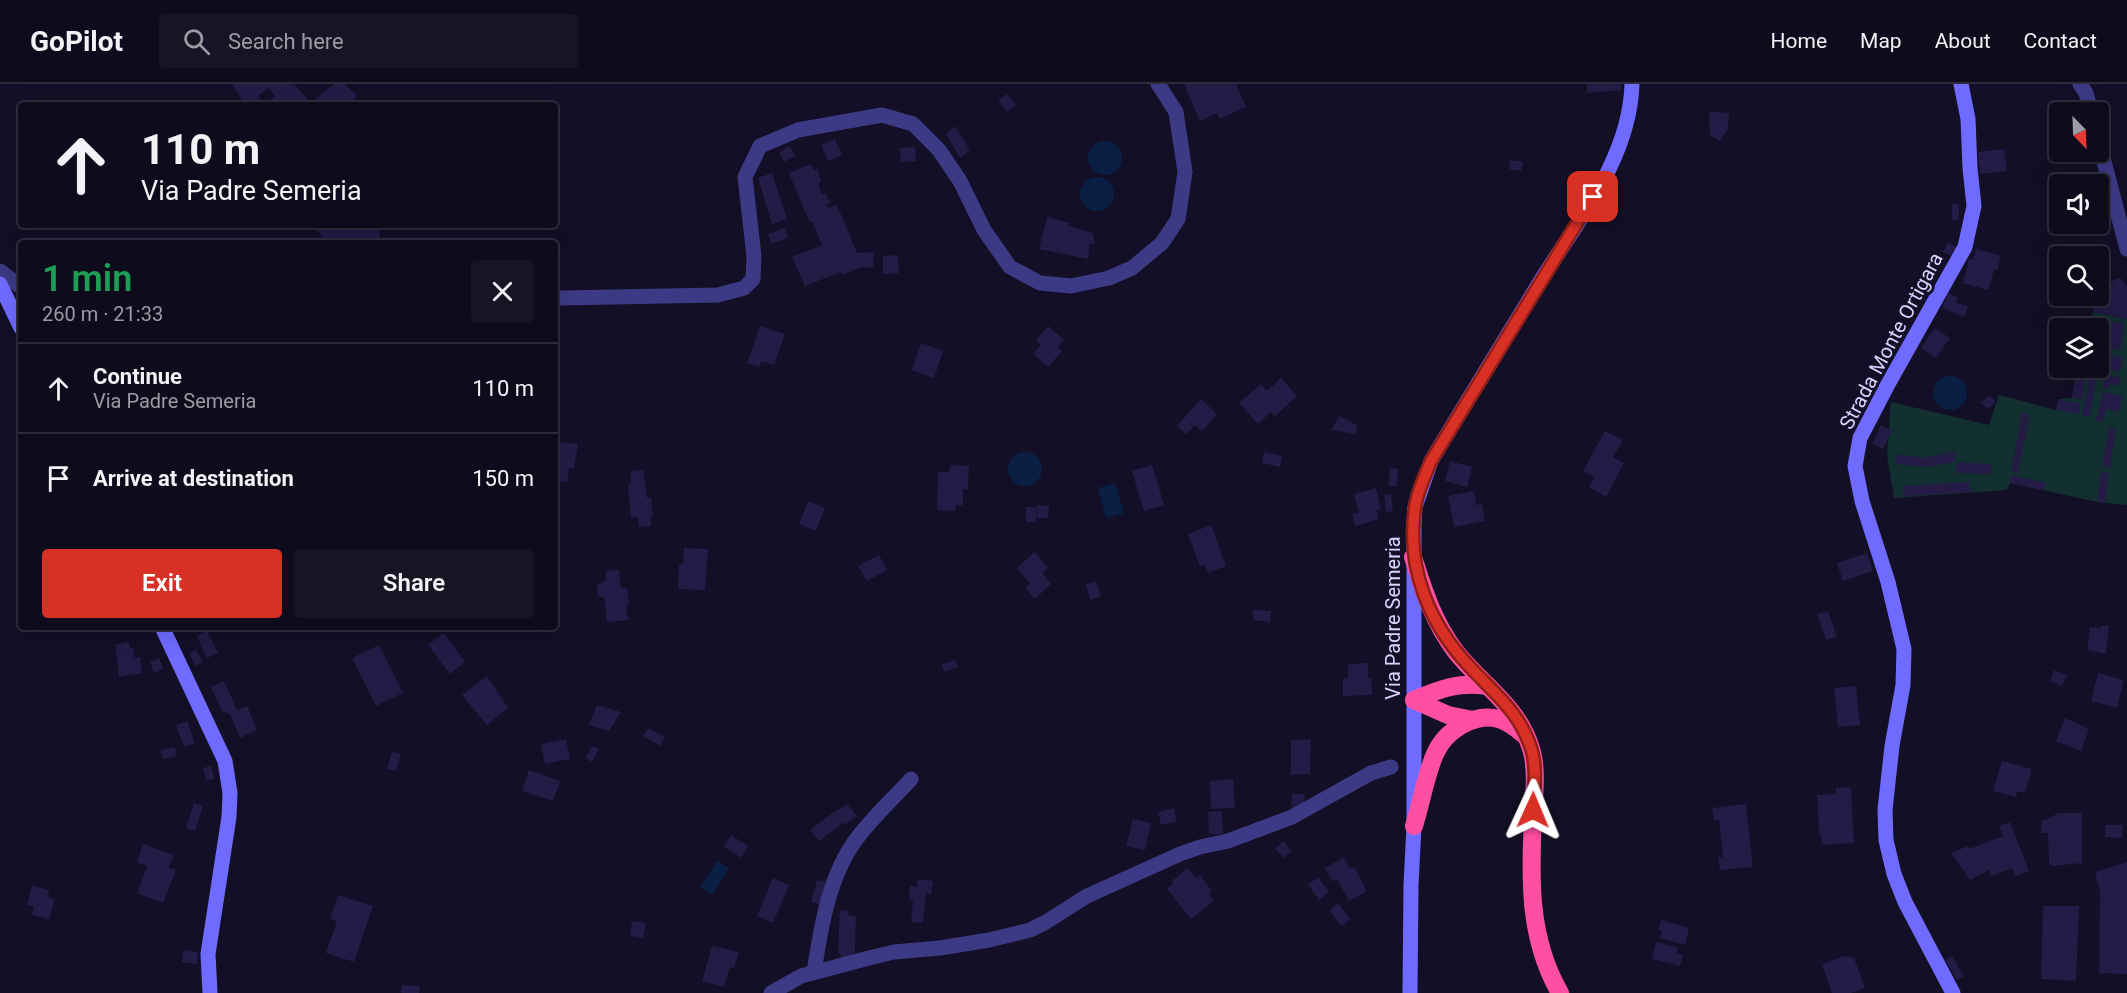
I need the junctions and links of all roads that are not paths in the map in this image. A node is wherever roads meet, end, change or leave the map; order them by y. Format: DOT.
graph roads {
  1 [pos="1158,84"];
  2 [pos="1632,84"];
  3 [pos="1961,84"];
  4 [pos="2084,87"];
  5 [pos="2088,102"];
  6 [pos="2104,162"];
  7 [pos="2127,249"];
  8 [pos="0,271"];
  9 [pos="0,284"];
  10 [pos="18,285"];
  11 [pos="558,299"];
  12 [pos="18,322"];
  13 [pos="1413,557"];
  14 [pos="163,630"];
  15 [pos="1488,686"];
  16 [pos="1414,700"];
  17 [pos="1473,720"];
  18 [pos="1524,735"];
  19 [pos="1391,766"];
  20 [pos="911,779"];
  21 [pos="1414,826"];
  22 [pos="814,972"];
  23 [pos="210,993"];
  24 [pos="771,993"];
  25 [pos="1410,993"];
  26 [pos="1560,993"];
  27 [pos="1953,993"];
  1 -- 11 [label="street"];
  2 -- 13 [label="main road, Via Padre Semeria"];
  3 -- 27 [label="main road, Strada Monte Ortigara"];
  4 -- 5 [label="street"];
  6 -- 7 [label="street"];
  8 -- 10 [label="street"];
  9 -- 12 [label="main road"];
  13 -- 15 [label="highway"];
  13 -- 16 [label="main road, Via Padre Semeria"];
  14 -- 23 [label="main road"];
  15 -- 16 [label="highway"];
  15 -- 18 [label="highway"];
  16 -- 17 [label="highway"];
  16 -- 21 [label="main road, Via Padre Semeria"];
  17 -- 18 [label="highway"];
  17 -- 21 [label="highway"];
  18 -- 26 [label="highway"];
  19 -- 22 [label="street"];
  20 -- 22 [label="street"];
  21 -- 25 [label="main road, Via Padre Semeria"];
  22 -- 24 [label="street"];
}
